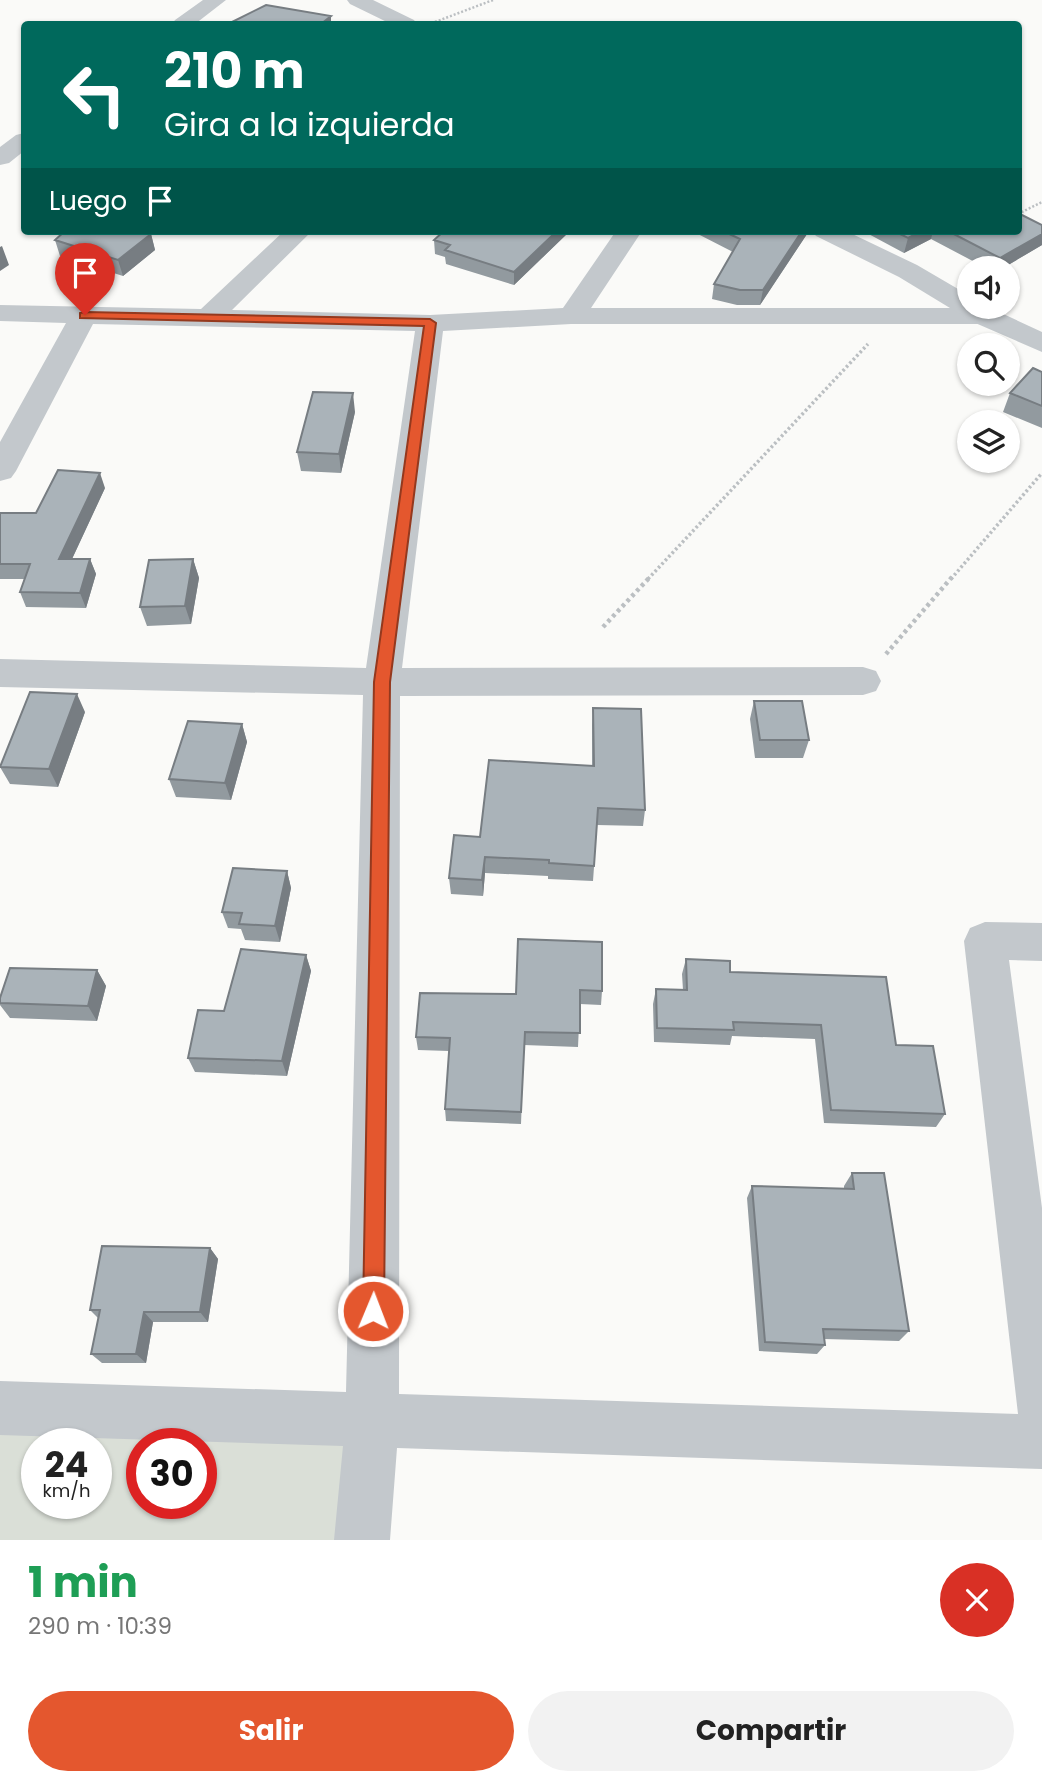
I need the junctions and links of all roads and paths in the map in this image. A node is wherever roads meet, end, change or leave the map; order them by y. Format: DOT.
graph roads {
  1 [pos="216,0"];
  2 [pos="357,0"];
  3 [pos="493,0"];
  4 [pos="187,21"];
  5 [pos="401,21"];
  6 [pos="435,21"];
  7 [pos="21,142"];
  8 [pos="0,158"];
  9 [pos="1042,202"];
  10 [pos="1022,212"];
  11 [pos="295,235"];
  12 [pos="626,235"];
  13 [pos="833,235"];
  14 [pos="957,300"];
  15 [pos="0,313"];
  16 [pos="85,315"];
  17 [pos="571,316"];
  18 [pos="957,316"];
  19 [pos="893,317"];
  20 [pos="208,318"];
  21 [pos="990,319"];
  22 [pos="430,323"];
  23 [pos="1042,343"];
  24 [pos="0,471"];
  25 [pos="1042,473"];
  26 [pos="603,627"];
  27 [pos="0,673"];
  28 [pos="863,681"];
  29 [pos="382,682"];
  30 [pos="1042,942"];
  31 [pos="0,1408"];
  32 [pos="1042,1408"];
  33 [pos="372,1421"];
  34 [pos="1042,1442"];
  35 [pos="362,1540"];
  1 -- 4 [label="street"];
  2 -- 5 [label="street"];
  3 -- 6 [label="path"];
  7 -- 8 [label="street"];
  9 -- 10 [label="path"];
  11 -- 20 [label="street"];
  12 -- 17 [label="street"];
  13 -- 14 [label="street"];
  15 -- 16 [label="street"];
  16 -- 20 [label="street"];
  16 -- 24 [label="street"];
  17 -- 19 [label="street"];
  17 -- 22 [label="street"];
  18 -- 19 [label="street"];
  19 -- 26 [label="path"];
  20 -- 22 [label="street"];
  21 -- 23 [label="street"];
  22 -- 29 [label="street"];
  25 -- 28 [label="path"];
  27 -- 29 [label="street"];
  28 -- 29 [label="street"];
  29 -- 33 [label="street"];
  30 -- 32 [label="street"];
  31 -- 33 [label="street"];
  33 -- 34 [label="street"];
  33 -- 35 [label="street"];
}
